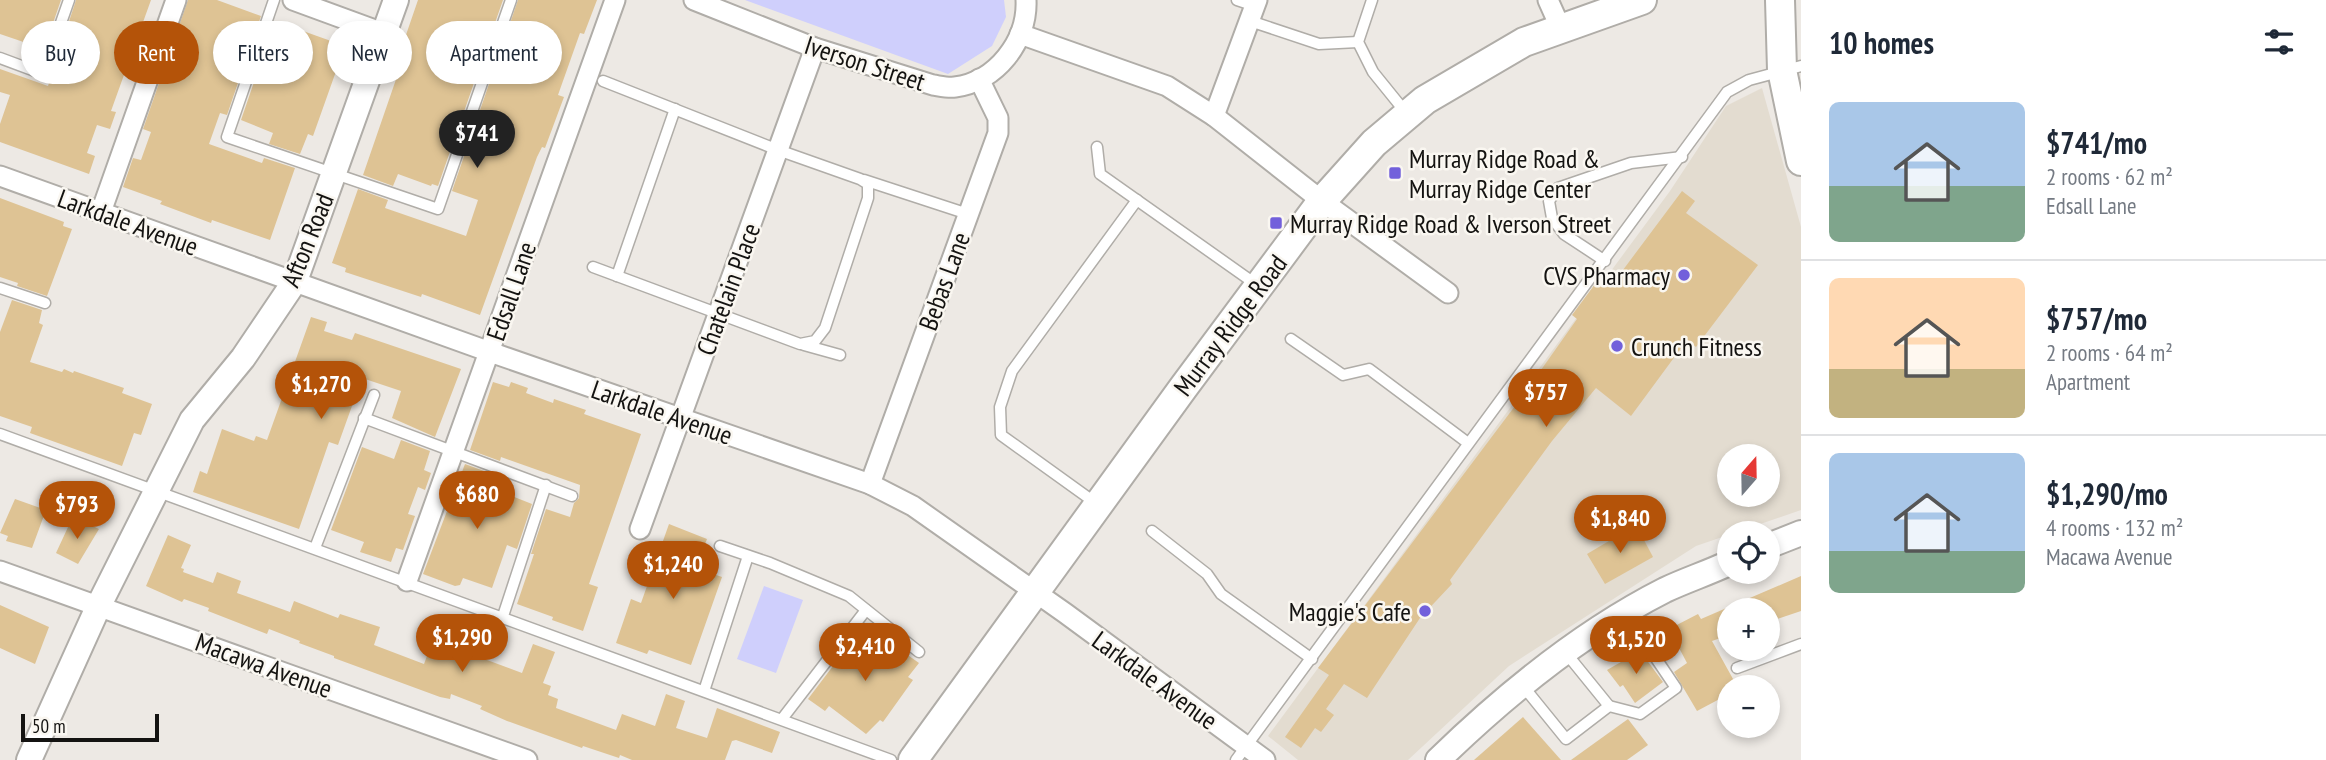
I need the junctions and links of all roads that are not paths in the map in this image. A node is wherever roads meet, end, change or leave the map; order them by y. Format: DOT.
graph roads {
  1 [pos="69,0"];
  2 [pos="176,0"];
  3 [pos="274,0"];
  4 [pos="293,0"];
  5 [pos="396,0"];
  6 [pos="511,0"];
  7 [pos="615,0"];
  8 [pos="694,0"];
  9 [pos="1026,0"];
  10 [pos="1372,0"];
  11 [pos="1548,0"];
  12 [pos="1642,0"];
  13 [pos="1780,0"];
  14 [pos="1250,7"];
  15 [pos="350,21"];
  16 [pos="388,21"];
  17 [pos="1561,29"];
  18 [pos="1020,34"];
  19 [pos="1358,42"];
  20 [pos="815,48"];
  21 [pos="0,58"];
  22 [pos="1791,68"];
  23 [pos="979,79"];
  24 [pos="603,80"];
  25 [pos="365,84"];
  26 [pos="675,109"];
  27 [pos="1407,115"];
  28 [pos="1214,116"];
  29 [pos="1097,147"];
  30 [pos="778,150"];
  31 [pos="1682,157"];
  32 [pos="1801,161"];
  33 [pos="333,172"];
  34 [pos="0,176"];
  35 [pos="860,179"];
  36 [pos="1137,200"];
  37 [pos="1322,201"];
  38 [pos="101,212"];
  39 [pos="968,214"];
  40 [pos="1605,261"];
  41 [pos="593,267"];
  42 [pos="617,276"];
  43 [pos="295,281"];
  44 [pos="1259,286"];
  45 [pos="0,288"];
  46 [pos="1448,293"];
  47 [pos="45,303"];
  48 [pos="719,313"];
  49 [pos="1290,339"];
  50 [pos="800,344"];
  51 [pos="490,352"];
  52 [pos="840,355"];
  53 [pos="374,395"];
  54 [pos="364,418"];
  55 [pos="681,420"];
  56 [pos="0,433"];
  57 [pos="1468,443"];
  58 [pos="454,452"];
  59 [pos="870,484"];
  60 [pos="546,485"];
  61 [pos="158,491"];
  62 [pos="572,496"];
  63 [pos="1099,506"];
  64 [pos="639,529"];
  65 [pos="1152,531"];
  66 [pos="1801,533"];
  67 [pos="1780,541"];
  68 [pos="720,546"];
  69 [pos="315,548"];
  70 [pos="748,556"];
  71 [pos="1717,569"];
  72 [pos="0,571"];
  73 [pos="407,581"];
  74 [pos="1034,592"];
  75 [pos="99,606"];
  76 [pos="866,610"];
  77 [pos="1626,613"];
  78 [pos="503,616"];
  79 [pos="1801,644"];
  80 [pos="919,652"];
  81 [pos="1566,653"];
  82 [pos="1312,659"];
  83 [pos="1737,668"];
  84 [pos="1522,685"];
  85 [pos="704,691"];
  86 [pos="1609,706"];
  87 [pos="782,719"];
  88 [pos="1242,753"];
  89 [pos="29,760"];
  90 [pos="527,760"];
  91 [pos="891,760"];
  92 [pos="913,760"];
  93 [pos="1265,760"];
  94 [pos="1438,760"];
  1 -- 21 [label="lane"];
  2 -- 38 [label="street"];
  3 -- 33 [label="lane"];
  4 -- 15 [label="street"];
  5 -- 16 [label="street, Afton Road"];
  6 -- 33 [label="lane"];
  7 -- 51 [label="street, Edsall Lane"];
  8 -- 20 [label="street, Iverson Street"];
  9 -- 18 [label="street, Iverson Street"];
  10 -- 19 [label="lane"];
  11 -- 17 [label="street"];
  12 -- 17 [label="main road, Murray Ridge Road"];
  13 -- 22 [label="main road"];
  14 -- 19 [label="lane"];
  14 -- 28 [label="street"];
  17 -- 27 [label="main road, Murray Ridge Road"];
  18 -- 23 [label="street, Iverson Street"];
  18 -- 28 [label="street"];
  19 -- 27 [label="lane"];
  20 -- 23 [label="street, Iverson Street"];
  20 -- 30 [label="street, Chatelain Place"];
  22 -- 31 [label="lane"];
  22 -- 32 [label="main road"];
  23 -- 39 [label="street, Bebas Lane"];
  24 -- 26 [label="lane"];
  25 -- 33 [label="street, Afton Road"];
  26 -- 30 [label="lane"];
  26 -- 42 [label="lane"];
  27 -- 37 [label="main road, Murray Ridge Road"];
  28 -- 37 [label="street"];
  29 -- 36 [label="lane"];
  30 -- 35 [label="lane"];
  30 -- 48 [label="street, Chatelain Place"];
  31 -- 40 [label="lane"];
  31 -- 40 [label="lane"];
  33 -- 43 [label="street, Afton Road"];
  34 -- 38 [label="street, Larkdale Avenue"];
  35 -- 39 [label="lane"];
  35 -- 50 [label="lane"];
  36 -- 44 [label="lane"];
  36 -- 63 [label="lane"];
  37 -- 44 [label="main road, Murray Ridge Road"];
  37 -- 46 [label="street"];
  38 -- 43 [label="street, Larkdale Avenue"];
  39 -- 59 [label="street, Bebas Lane"];
  40 -- 57 [label="lane"];
  41 -- 42 [label="lane"];
  42 -- 48 [label="lane"];
  43 -- 51 [label="street, Larkdale Avenue"];
  43 -- 61 [label="street, Afton Road"];
  44 -- 63 [label="main road, Murray Ridge Road"];
  45 -- 47 [label="lane"];
  48 -- 50 [label="lane"];
  48 -- 55 [label="street, Chatelain Place"];
  49 -- 57 [label="lane"];
  50 -- 52 [label="lane"];
  51 -- 55 [label="street, Larkdale Avenue"];
  51 -- 58 [label="street, Edsall Lane"];
  53 -- 54 [label="lane"];
  54 -- 58 [label="lane"];
  54 -- 69 [label="lane"];
  55 -- 59 [label="street, Larkdale Avenue"];
  55 -- 64 [label="street, Chatelain Place"];
  56 -- 61 [label="lane"];
  57 -- 82 [label="lane"];
  58 -- 60 [label="lane"];
  58 -- 73 [label="street, Edsall Lane"];
  59 -- 74 [label="street, Larkdale Avenue"];
  60 -- 62 [label="lane"];
  60 -- 78 [label="lane"];
  61 -- 69 [label="lane"];
  61 -- 75 [label="street, Afton Road"];
  63 -- 74 [label="main road, Murray Ridge Road"];
  65 -- 82 [label="lane"];
  66 -- 67 [label="street"];
  68 -- 70 [label="lane"];
  69 -- 73 [label="lane"];
  70 -- 76 [label="lane"];
  70 -- 85 [label="lane"];
  71 -- 77 [label="street"];
  72 -- 75 [label="street, Macawa Avenue"];
  73 -- 78 [label="lane"];
  74 -- 88 [label="street, Larkdale Avenue"];
  74 -- 92 [label="main road, Murray Ridge Road"];
  75 -- 89 [label="street, Afton Road"];
  75 -- 90 [label="street, Macawa Avenue"];
  76 -- 80 [label="lane"];
  76 -- 87 [label="lane"];
  77 -- 81 [label="street"];
  77 -- 86 [label="lane"];
  78 -- 85 [label="lane"];
  79 -- 83 [label="lane"];
  81 -- 84 [label="street"];
  81 -- 86 [label="lane"];
  82 -- 88 [label="lane"];
  84 -- 86 [label="lane"];
  84 -- 94 [label="street"];
  85 -- 87 [label="lane"];
  87 -- 91 [label="lane"];
  88 -- 93 [label="street, Larkdale Avenue"];
}
